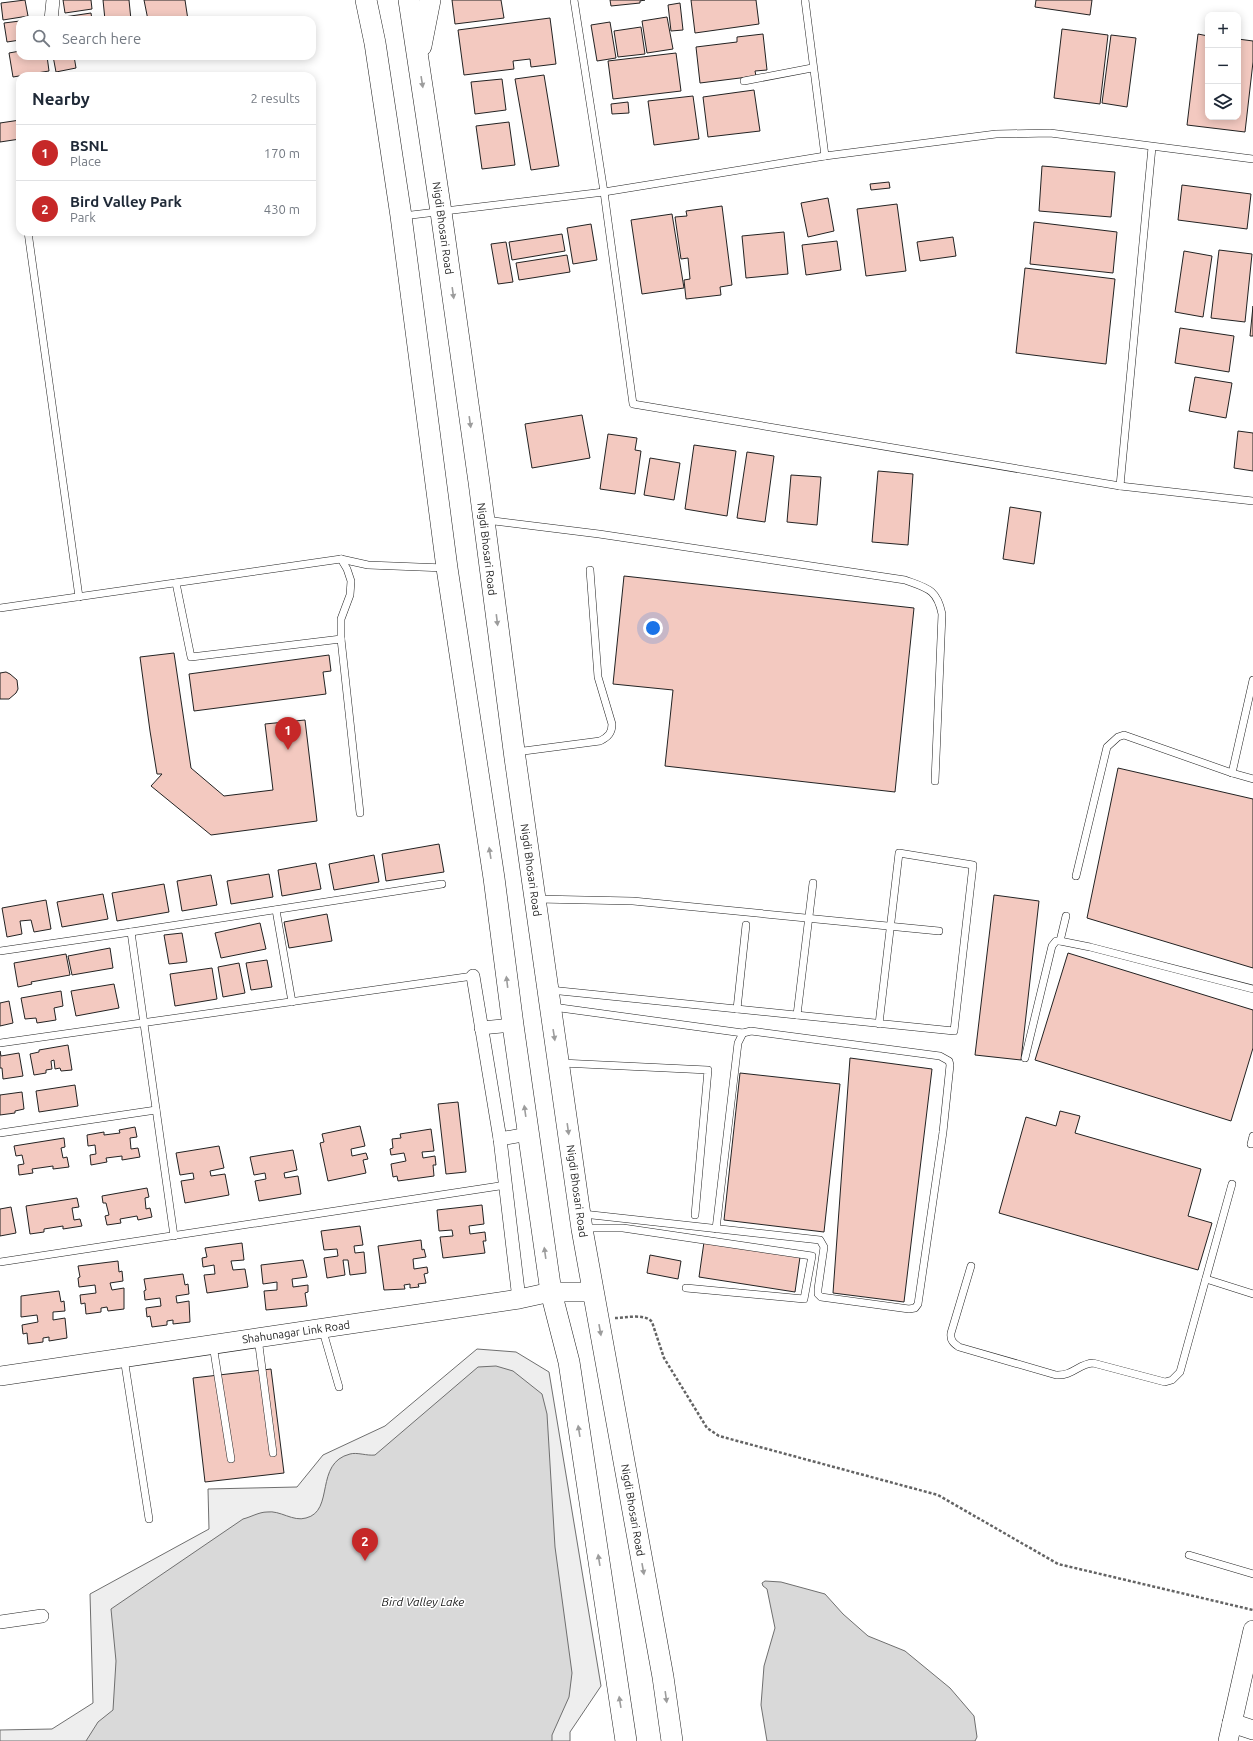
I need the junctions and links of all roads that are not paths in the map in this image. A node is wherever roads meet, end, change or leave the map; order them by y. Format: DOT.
graph roads {
  1 [pos="53,0"];
  2 [pos="366,0"];
  3 [pos="430,0"];
  4 [pos="574,0"];
  5 [pos="805,0"];
  6 [pos="407,5"];
  7 [pos="51,16"];
  8 [pos="418,60"];
  9 [pos="812,68"];
  10 [pos="744,81"];
  11 [pos="1152,147"];
  12 [pos="825,156"];
  13 [pos="1253,159"];
  14 [pos="604,192"];
  15 [pos="441,212"];
  16 [pos="401,216"];
  17 [pos="29,236"];
  18 [pos="1120,486"];
  19 [pos="1253,501"];
  20 [pos="484,520"];
  21 [pos="341,559"];
  22 [pos="447,568"];
  23 [pos="590,570"];
  24 [pos="176,583"];
  25 [pos="79,597"];
  26 [pos="0,608"];
  27 [pos="341,639"];
  28 [pos="1253,680"];
  29 [pos="514,753"];
  30 [pos="1232,773"];
  31 [pos="1253,778"];
  32 [pos="934,782"];
  33 [pos="360,813"];
  34 [pos="1076,876"];
  35 [pos="813,883"];
  36 [pos="442,884"];
  37 [pos="535,899"];
  38 [pos="276,910"];
  39 [pos="1066,916"];
  40 [pos="808,918"];
  41 [pos="746,926"];
  42 [pos="890,926"];
  43 [pos="939,931"];
  44 [pos="131,932"];
  45 [pos="1060,941"];
  46 [pos="0,951"];
  47 [pos="473,976"];
  48 [pos="1253,989"];
  49 [pos="549,998"];
  50 [pos="292,1002"];
  51 [pos="737,1009"];
  52 [pos="797,1015"];
  53 [pos="144,1023"];
  54 [pos="879,1024"];
  55 [pos="513,1025"];
  56 [pos="481,1028"];
  57 [pos="743,1033"];
  58 [pos="0,1043"];
  59 [pos="1025,1058"];
  60 [pos="558,1063"];
  61 [pos="156,1110"];
  62 [pos="0,1133"];
  63 [pos="528,1134"];
  64 [pos="1253,1136"];
  65 [pos="500,1139"];
  66 [pos="1251,1144"];
  67 [pos="1232,1184"];
  68 [pos="506,1185"];
  69 [pos="695,1215"];
  70 [pos="581,1221"];
  71 [pos="716,1230"];
  72 [pos="174,1236"];
  73 [pos="0,1262"];
  74 [pos="971,1266"];
  75 [pos="1206,1279"];
  76 [pos="686,1288"];
  77 [pos="551,1292"];
  78 [pos="593,1292"];
  79 [pos="1253,1294"];
  80 [pos="519,1299"];
  81 [pos="322,1328"];
  82 [pos="258,1338"];
  83 [pos="213,1345"];
  84 [pos="124,1358"];
  85 [pos="0,1376"];
  86 [pos="339,1387"];
  87 [pos="273,1453"];
  88 [pos="231,1459"];
  89 [pos="149,1519"];
  90 [pos="1189,1555"];
  91 [pos="1253,1574"];
  92 [pos="42,1616"];
  93 [pos="0,1622"];
  94 [pos="1253,1630"];
  95 [pos="1232,1723"];
  96 [pos="1253,1730"];
  97 [pos="626,1741"];
  98 [pos="672,1741"];
  99 [pos="1228,1741"];
  1 -- 7 [label="street"];
  2 -- 16 [label="main road"];
  3 -- 8 [label="main road"];
  4 -- 14 [label="lane"];
  5 -- 9 [label="lane"];
  6 -- 8 [label="main road, Nigdi Bhosari Road"];
  8 -- 15 [label="main road, Nigdi Bhosari Road, one-way"];
  9 -- 10 [label="lane"];
  9 -- 12 [label="lane"];
  11 -- 12 [label="lane"];
  11 -- 13 [label="lane"];
  11 -- 18 [label="lane"];
  12 -- 14 [label="lane"];
  14 -- 15 [label="lane"];
  14 -- 18 [label="lane"];
  15 -- 16 [label="lane"];
  15 -- 20 [label="main road, Nigdi Bhosari Road, one-way"];
  16 -- 22 [label="main road"];
  17 -- 25 [label="lane"];
  18 -- 19 [label="lane"];
  20 -- 29 [label="main road, Nigdi Bhosari Road, one-way"];
  20 -- 32 [label="lane"];
  21 -- 22 [label="lane"];
  21 -- 24 [label="lane"];
  21 -- 27 [label="lane"];
  55 -- 22 [label="main road, one-way"];
  23 -- 29 [label="lane"];
  24 -- 25 [label="lane"];
  24 -- 27 [label="lane"];
  25 -- 26 [label="lane"];
  27 -- 33 [label="lane"];
  28 -- 30 [label="lane"];
  29 -- 37 [label="main road, Nigdi Bhosari Road"];
  30 -- 31 [label="lane"];
  30 -- 34 [label="lane"];
  35 -- 40 [label="lane"];
  36 -- 38 [label="lane"];
  37 -- 40 [label="lane"];
  37 -- 49 [label="main road, Nigdi Bhosari Road"];
  38 -- 44 [label="lane"];
  38 -- 50 [label="lane"];
  39 -- 45 [label="lane"];
  40 -- 42 [label="lane"];
  40 -- 52 [label="lane"];
  41 -- 51 [label="lane"];
  42 -- 43 [label="lane"];
  42 -- 54 [label="lane"];
  42 -- 54 [label="lane"];
  44 -- 46 [label="lane"];
  44 -- 53 [label="lane"];
  45 -- 48 [label="lane"];
  45 -- 59 [label="lane"];
  47 -- 50 [label="lane"];
  47 -- 56 [label="street"];
  49 -- 51 [label="lane"];
  49 -- 57 [label="lane"];
  49 -- 60 [label="main road, Nigdi Bhosari Road, one-way"];
  50 -- 53 [label="lane"];
  51 -- 52 [label="lane"];
  52 -- 54 [label="lane"];
  53 -- 58 [label="lane"];
  53 -- 61 [label="lane"];
  55 -- 56 [label="street"];
  63 -- 55 [label="main road, one-way"];
  56 -- 65 [label="street"];
  57 -- 71 [label="lane"];
  57 -- 71 [label="lane"];
  60 -- 69 [label="lane"];
  60 -- 70 [label="main road, Nigdi Bhosari Road, one-way"];
  61 -- 62 [label="lane"];
  61 -- 72 [label="lane"];
  63 -- 65 [label="street"];
  77 -- 63 [label="main road, one-way"];
  64 -- 66 [label="lane"];
  65 -- 68 [label="street"];
  67 -- 75 [label="lane"];
  68 -- 72 [label="lane"];
  68 -- 80 [label="street"];
  70 -- 71 [label="lane"];
  70 -- 76 [label="lane"];
  70 -- 78 [label="main road, Nigdi Bhosari Road"];
  72 -- 73 [label="lane"];
  74 -- 75 [label="lane"];
  75 -- 79 [label="lane"];
  77 -- 78 [label="street, Shahunagar Link Road"];
  77 -- 80 [label="street, Shahunagar Link Road"];
  97 -- 77 [label="main road, one-way"];
  78 -- 98 [label="main road, Nigdi Bhosari Road, one-way"];
  80 -- 81 [label="street, Shahunagar Link Road"];
  81 -- 82 [label="street, Shahunagar Link Road"];
  81 -- 86 [label="lane"];
  82 -- 83 [label="street, Shahunagar Link Road"];
  82 -- 87 [label="lane"];
  83 -- 84 [label="street, Shahunagar Link Road"];
  83 -- 88 [label="lane"];
  84 -- 85 [label="street, Shahunagar Link Road"];
  84 -- 89 [label="lane"];
  90 -- 91 [label="lane"];
  92 -- 93 [label="street"];
  94 -- 95 [label="street"];
  95 -- 96 [label="street"];
  95 -- 99 [label="street"];
}
